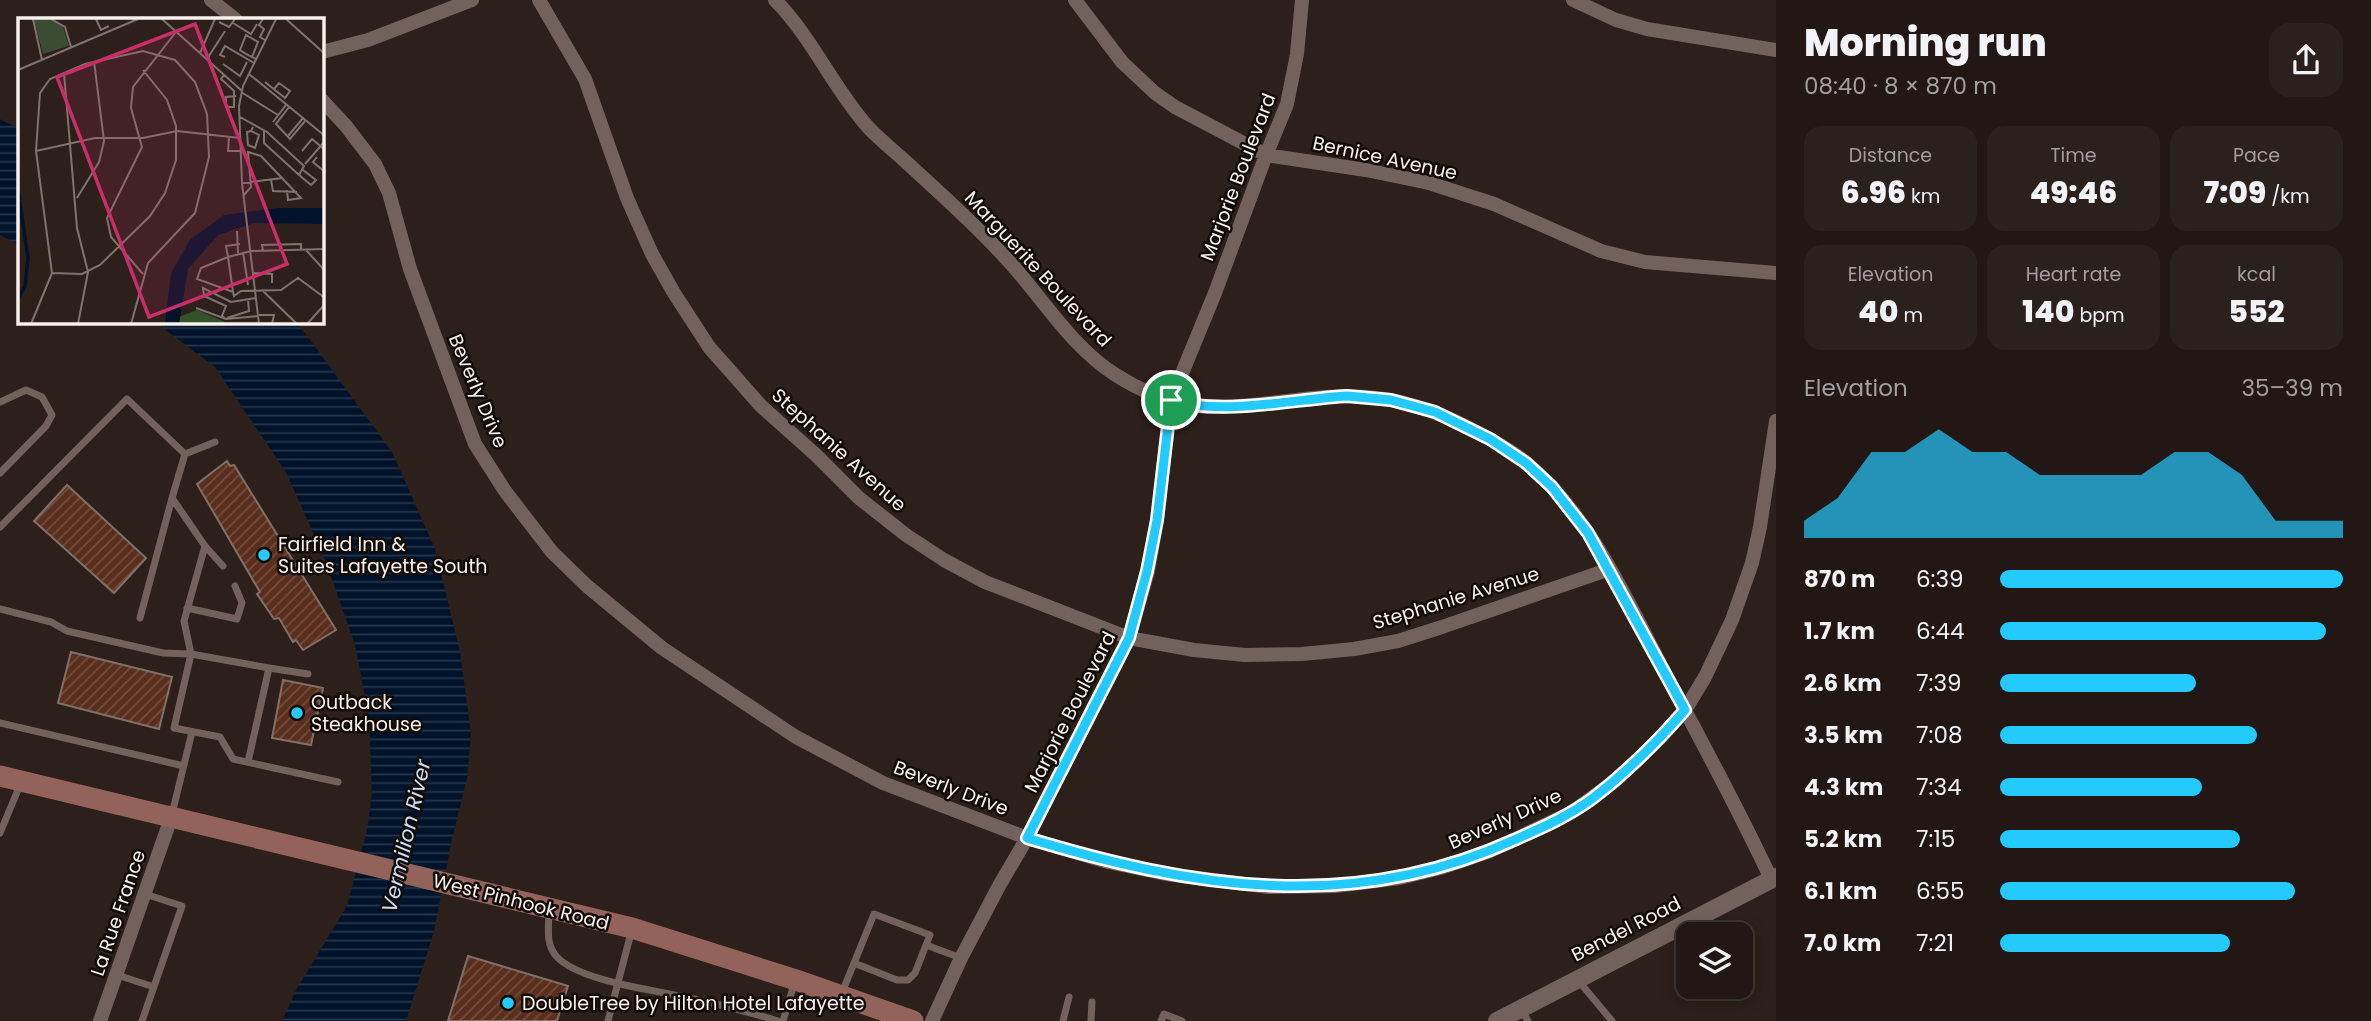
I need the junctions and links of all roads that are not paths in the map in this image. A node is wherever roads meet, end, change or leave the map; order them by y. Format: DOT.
graph roads {
  1 [pos="211,0"];
  2 [pos="472,0"];
  3 [pos="539,0"];
  4 [pos="775,0"];
  5 [pos="1075,0"];
  6 [pos="1302,0"];
  7 [pos="1573,0"];
  8 [pos="234,18"];
  9 [pos="1776,50"];
  10 [pos="324,51"];
  11 [pos="324,102"];
  12 [pos="1266,155"];
  13 [pos="1776,273"];
  14 [pos="1171,400"];
  15 [pos="0,402"];
  16 [pos="1776,422"];
  17 [pos="215,442"];
  18 [pos="185,454"];
  19 [pos="0,473"];
  20 [pos="172,498"];
  21 [pos="0,527"];
  22 [pos="205,546"];
  23 [pos="223,566"];
  24 [pos="1610,569"];
  25 [pos="234,586"];
  26 [pos="187,608"];
  27 [pos="0,609"];
  28 [pos="140,618"];
  29 [pos="1129,638"];
  30 [pos="191,654"];
  31 [pos="269,668"];
  32 [pos="308,674"];
  33 [pos="1685,710"];
  34 [pos="0,723"];
  35 [pos="192,732"];
  36 [pos="248,762"];
  37 [pos="184,766"];
  38 [pos="0,776"];
  39 [pos="21,781"];
  40 [pos="338,782"];
  41 [pos="171,818"];
  42 [pos="0,833"];
  43 [pos="1027,838"];
  44 [pos="1774,878"];
  45 [pos="145,894"];
  46 [pos="549,909"];
  47 [pos="632,928"];
  48 [pos="926,945"];
  49 [pos="961,958"];
  50 [pos="854,963"];
  51 [pos="117,975"];
  52 [pos="1577,979"];
  53 [pos="796,980"];
  54 [pos="617,983"];
  55 [pos="154,987"];
  56 [pos="841,996"];
  57 [pos="1069,997"];
  58 [pos="1092,1002"];
  59 [pos="1524,1015"];
  60 [pos="100,1021"];
  61 [pos="142,1021"];
  62 [pos="608,1021"];
  63 [pos="780,1021"];
  64 [pos="913,1021"];
  65 [pos="932,1021"];
  66 [pos="1063,1021"];
  67 [pos="1090,1021"];
  68 [pos="1161,1021"];
  69 [pos="1182,1021"];
  70 [pos="1497,1021"];
  71 [pos="1612,1021"];
  1 -- 8 [label="street"];
  2 -- 10 [label="street"];
  3 -- 29 [label="street, Stephanie Avenue"];
  4 -- 14 [label="street, Marguerite Boulevard"];
  5 -- 12 [label="street, Bernice Avenue"];
  6 -- 12 [label="street, Marjorie Boulevard"];
  7 -- 9 [label="street"];
  11 -- 43 [label="street, Beverly Drive"];
  12 -- 13 [label="street, Bernice Avenue"];
  12 -- 14 [label="street, Marjorie Boulevard"];
  14 -- 24 [label="street, Marguerite Boulevard"];
  14 -- 29 [label="street, Marjorie Boulevard"];
  15 -- 19 [label="lane"];
  16 -- 33 [label="street, Beverly Drive"];
  17 -- 18 [label="lane"];
  18 -- 20 [label="lane"];
  18 -- 21 [label="lane"];
  20 -- 22 [label="lane"];
  20 -- 28 [label="lane"];
  22 -- 23 [label="lane"];
  22 -- 26 [label="lane"];
  24 -- 29 [label="street, Stephanie Avenue"];
  24 -- 33 [label="street, Marguerite Boulevard"];
  25 -- 26 [label="lane"];
  26 -- 30 [label="lane"];
  27 -- 30 [label="lane"];
  29 -- 43 [label="street, Marjorie Boulevard"];
  30 -- 31 [label="lane"];
  30 -- 35 [label="lane"];
  31 -- 32 [label="lane"];
  31 -- 36 [label="lane"];
  33 -- 43 [label="street, Beverly Drive"];
  33 -- 44 [label="street, Marguerite Boulevard"];
  34 -- 37 [label="lane"];
  35 -- 36 [label="lane"];
  35 -- 37 [label="lane"];
  36 -- 40 [label="lane"];
  37 -- 41 [label="lane"];
  38 -- 39 [label="main road, West Pinhook Road"];
  39 -- 41 [label="main road, West Pinhook Road"];
  39 -- 42 [label="lane"];
  41 -- 45 [label="street, La Rue France"];
  41 -- 46 [label="main road, West Pinhook Road"];
  43 -- 49 [label="street, Marjorie Boulevard"];
  44 -- 52 [label="street, Bendel Road"];
  45 -- 51 [label="street, La Rue France"];
  45 -- 55 [label="lane"];
  46 -- 47 [label="main road, West Pinhook Road"];
  46 -- 54 [label="lane"];
  47 -- 53 [label="main road, West Pinhook Road"];
  47 -- 54 [label="lane"];
  48 -- 49 [label="lane"];
  48 -- 50 [label="lane"];
  48 -- 50 [label="lane"];
  49 -- 65 [label="street, Marjorie Boulevard"];
  50 -- 56 [label="lane"];
  51 -- 55 [label="lane"];
  51 -- 60 [label="street, La Rue France"];
  52 -- 59 [label="street, Bendel Road"];
  52 -- 71 [label="lane"];
  53 -- 56 [label="main road, West Pinhook Road"];
  53 -- 63 [label="lane"];
  54 -- 62 [label="lane"];
  54 -- 63 [label="lane"];
  55 -- 61 [label="lane"];
  56 -- 64 [label="main road, West Pinhook Road"];
  57 -- 66 [label="lane"];
  58 -- 67 [label="lane"];
  59 -- 70 [label="street, Bendel Road"];
  68 -- 69 [label="lane"];
}
